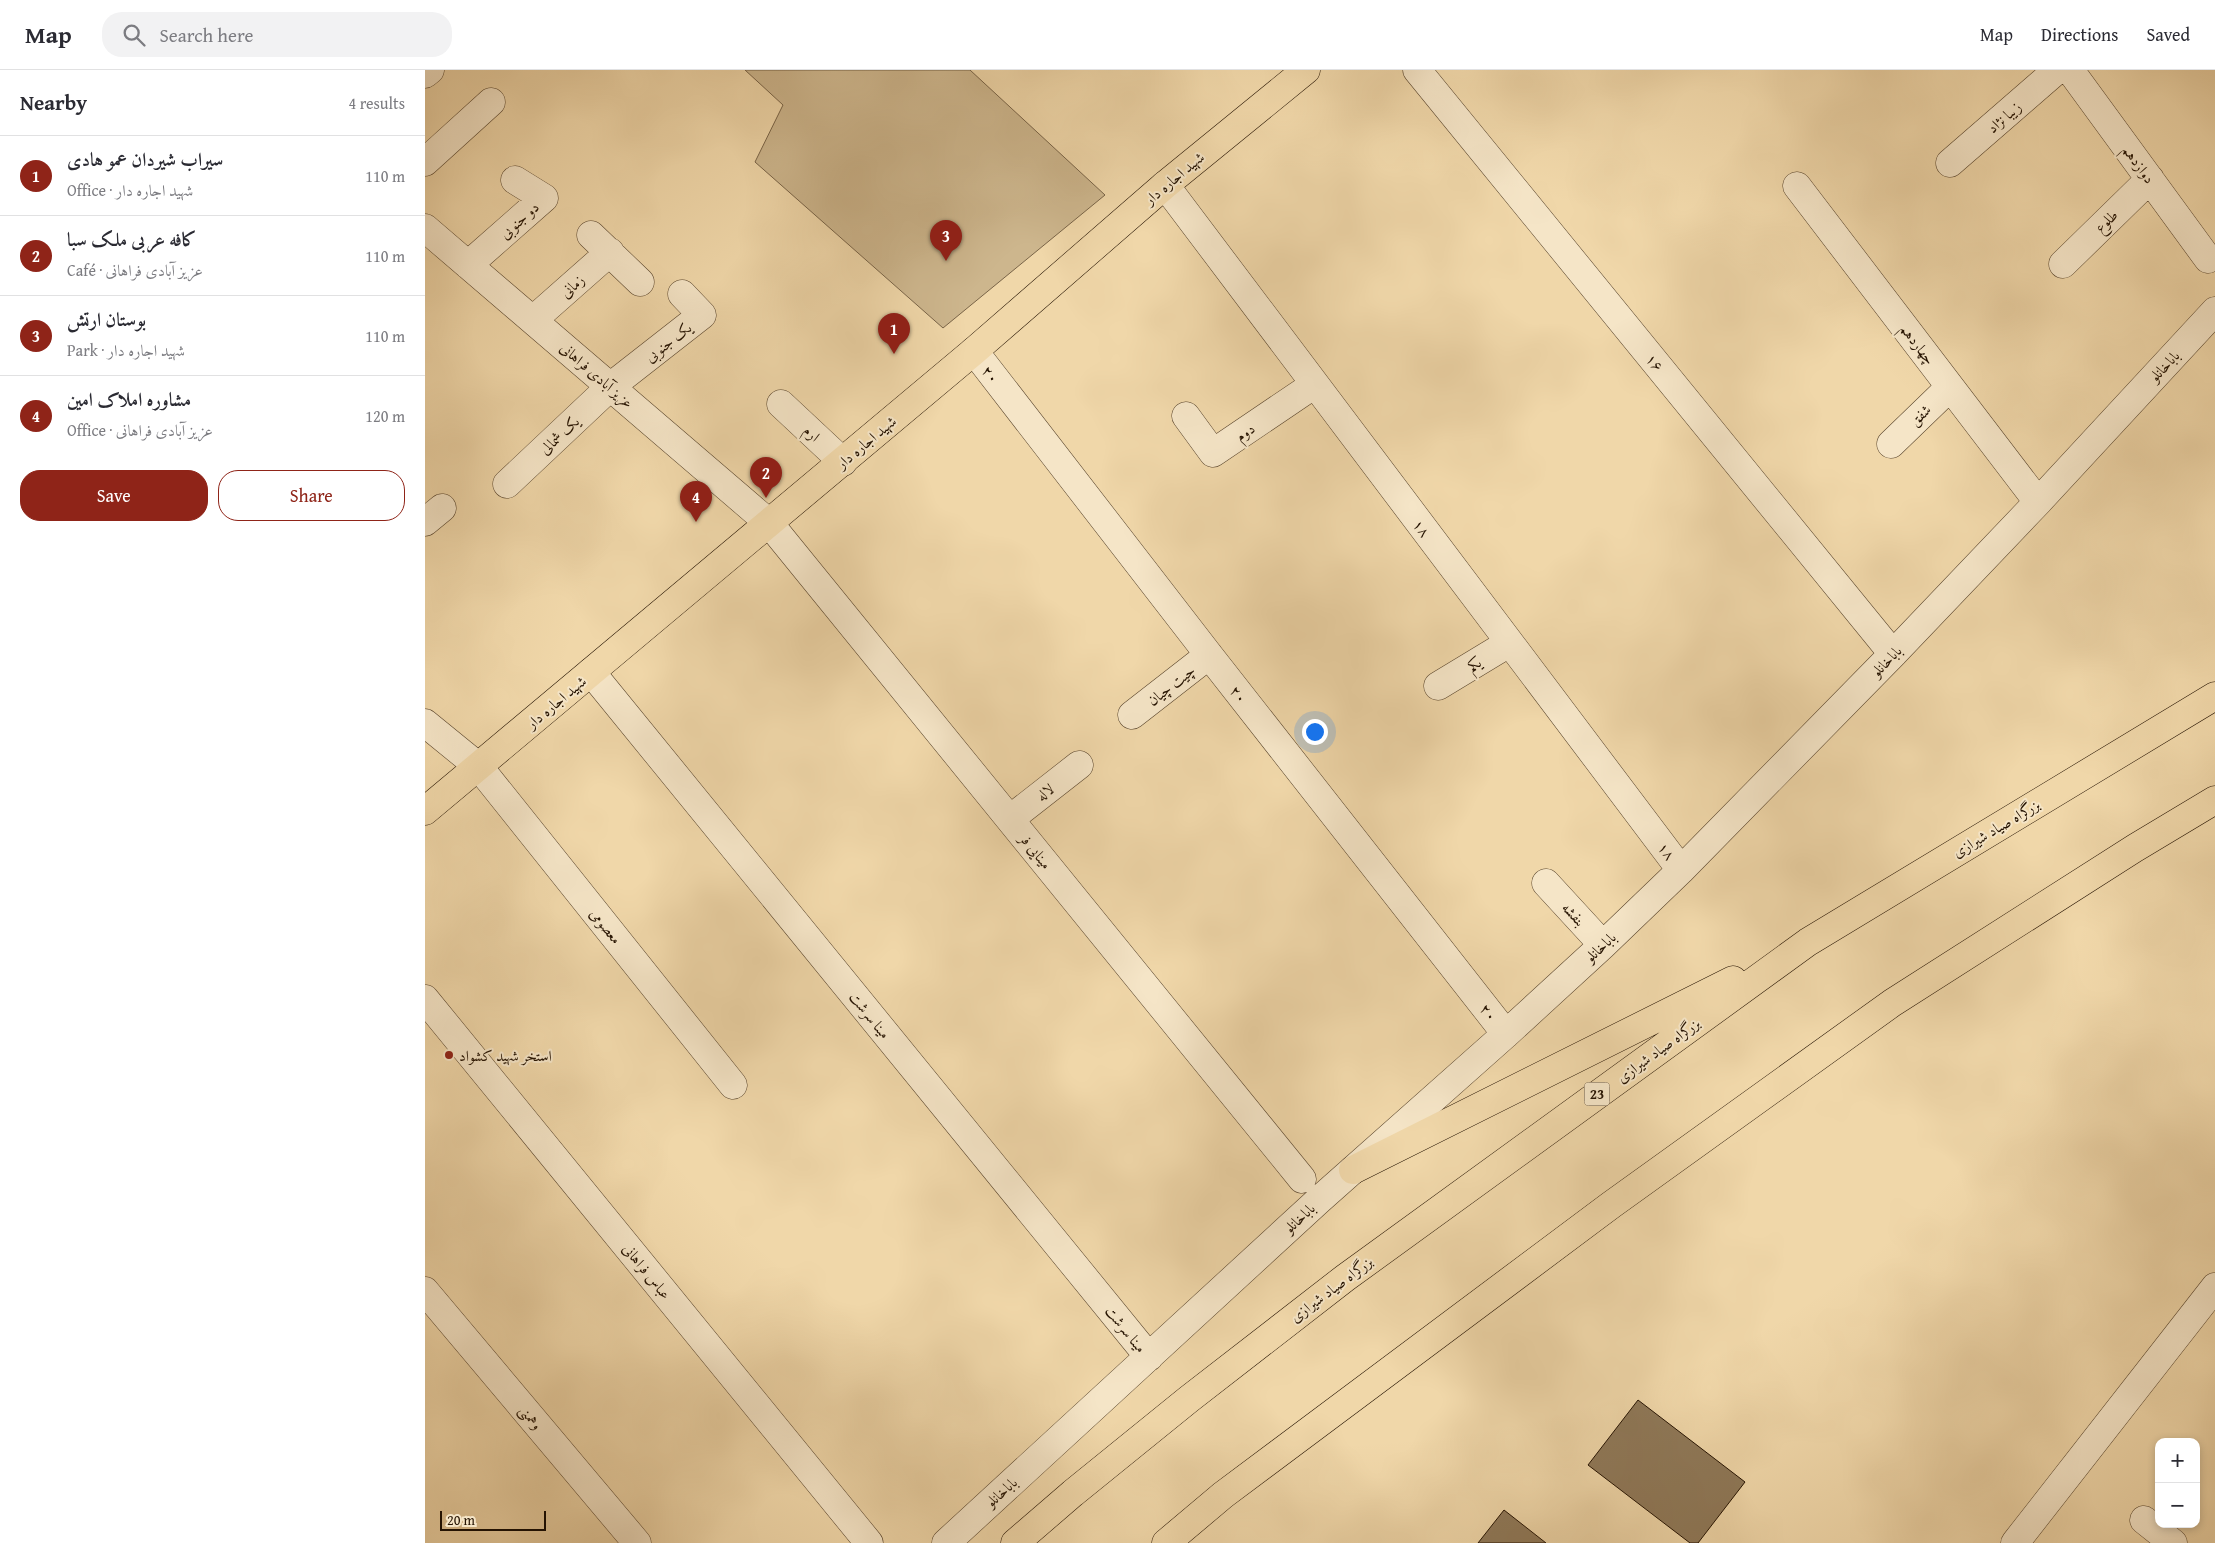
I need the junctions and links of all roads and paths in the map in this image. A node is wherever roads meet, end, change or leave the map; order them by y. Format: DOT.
graph roads {
  1 [pos="430,70"];
  2 [pos="1306,70"];
  3 [pos="1417,70"];
  4 [pos="2057,70"];
  5 [pos="2070,70"];
  6 [pos="425,74"];
  7 [pos="491,102"];
  8 [pos="425,162"];
  9 [pos="1950,163"];
  10 [pos="2150,179"];
  11 [pos="515,180"];
  12 [pos="1165,185"];
  13 [pos="1797,186"];
  14 [pos="425,228"];
  15 [pos="2208,259"];
  16 [pos="2063,264"];
  17 [pos="468,265"];
  18 [pos="640,282"];
  19 [pos="682,294"];
  20 [pos="2215,311"];
  21 [pos="533,320"];
  22 [pos="974,352"];
  23 [pos="1315,384"];
  24 [pos="611,387"];
  25 [pos="1950,387"];
  26 [pos="781,404"];
  27 [pos="1186,416"];
  28 [pos="1891,444"];
  29 [pos="843,462"];
  30 [pos="507,484"];
  31 [pos="2038,502"];
  32 [pos="769,523"];
  33 [pos="1509,643"];
  34 [pos="1893,654"];
  35 [pos="1209,655"];
  36 [pos="591,672"];
  37 [pos="1438,686"];
  38 [pos="2215,696"];
  39 [pos="1132,716"];
  40 [pos="425,723"];
  41 [pos="1079,765"];
  42 [pos="479,767"];
  43 [pos="2215,800"];
  44 [pos="425,811"];
  45 [pos="1010,819"];
  46 [pos="1681,870"];
  47 [pos="1546,883"];
  48 [pos="1808,942"];
  49 [pos="1603,945"];
  50 [pos="425,999"];
  51 [pos="1506,1034"];
  52 [pos="733,1085"];
  53 [pos="1353,1170"];
  54 [pos="1302,1179"];
  55 [pos="2215,1287"];
  56 [pos="425,1291"];
  57 [pos="1149,1357"];
  58 [pos="2144,1520"];
  59 [pos="637,1543"];
  60 [pos="869,1543"];
  61 [pos="945,1543"];
  62 [pos="1015,1543"];
  63 [pos="1166,1543"];
  64 [pos="2015,1543"];
  65 [pos="2173,1543"];
  1 -- 6 [label="street"];
  2 -- 12 [label="main road, شهید اجاره دار"];
  3 -- 34 [label="street, ۱۶"];
  4 -- 9 [label="street, زیبا نژاد"];
  5 -- 10 [label="street, دوازدهم"];
  7 -- 8 [label="street"];
  10 -- 15 [label="street, دوازدهم"];
  10 -- 16 [label="street, طلوع"];
  11 -- 17 [label="street, دو جنوبی"];
  12 -- 22 [label="main road, شهید اجاره دار"];
  12 -- 23 [label="street, ۱۸"];
  13 -- 25 [label="street, چهاردهم"];
  14 -- 17 [label="street, عزیز آبادی فراهانی"];
  17 -- 21 [label="street, عزیز آبادی فراهانی"];
  18 -- 21 [label="street, زمانی"];
  19 -- 24 [label="street, یک جنوبی"];
  20 -- 31 [label="street, باباخانلو"];
  21 -- 24 [label="street, عزیز آبادی فراهانی"];
  22 -- 29 [label="main road, شهید اجاره دار"];
  22 -- 35 [label="street, ۲۰"];
  23 -- 27 [label="street, دوم"];
  23 -- 33 [label="street, ۱۸"];
  24 -- 30 [label="street, یک شمالی"];
  24 -- 32 [label="street, عزیز آبادی فراهانی"];
  25 -- 28 [label="street, شفق"];
  25 -- 31 [label="street, چهاردهم"];
  26 -- 29 [label="street, ارم"];
  29 -- 32 [label="main road, شهید اجاره دار"];
  31 -- 34 [label="street, باباخانلو"];
  32 -- 36 [label="main road, شهید اجاره دار"];
  32 -- 45 [label="street, مینایی فر"];
  33 -- 37 [label="street, یکم"];
  33 -- 46 [label="street, ۱۸"];
  34 -- 46 [label="street, باباخانلو"];
  35 -- 39 [label="street, چیت چیان"];
  35 -- 51 [label="street, ۲۰"];
  36 -- 42 [label="main road, شهید اجاره دار"];
  36 -- 57 [label="street, مینا سرشت"];
  38 -- 48 [label="main road, بزرگراه صیاد شیرازی / 23"];
  40 -- 42 [label="street, معصومی"];
  41 -- 45 [label="street, لاله"];
  42 -- 44 [label="main road, شهید اجاره دار"];
  42 -- 52 [label="street, معصومی"];
  43 -- 63 [label="main road"];
  45 -- 54 [label="street, مینایی فر"];
  46 -- 49 [label="street, باباخانلو"];
  47 -- 49 [label="street, بنفشه"];
  48 -- 53 [label="main road"];
  48 -- 62 [label="main road, بزرگراه صیاد شیرازی / 23"];
  49 -- 51 [label="street, باباخانلو"];
  50 -- 60 [label="street, عباس فراهانی"];
  51 -- 53 [label="street, باباخانلو"];
  53 -- 57 [label="street, باباخانلو"];
  55 -- 64 [label="street"];
  56 -- 59 [label="street, وهمنی"];
  57 -- 61 [label="street, باباخانلو"];
  58 -- 65 [label="street"];
}
